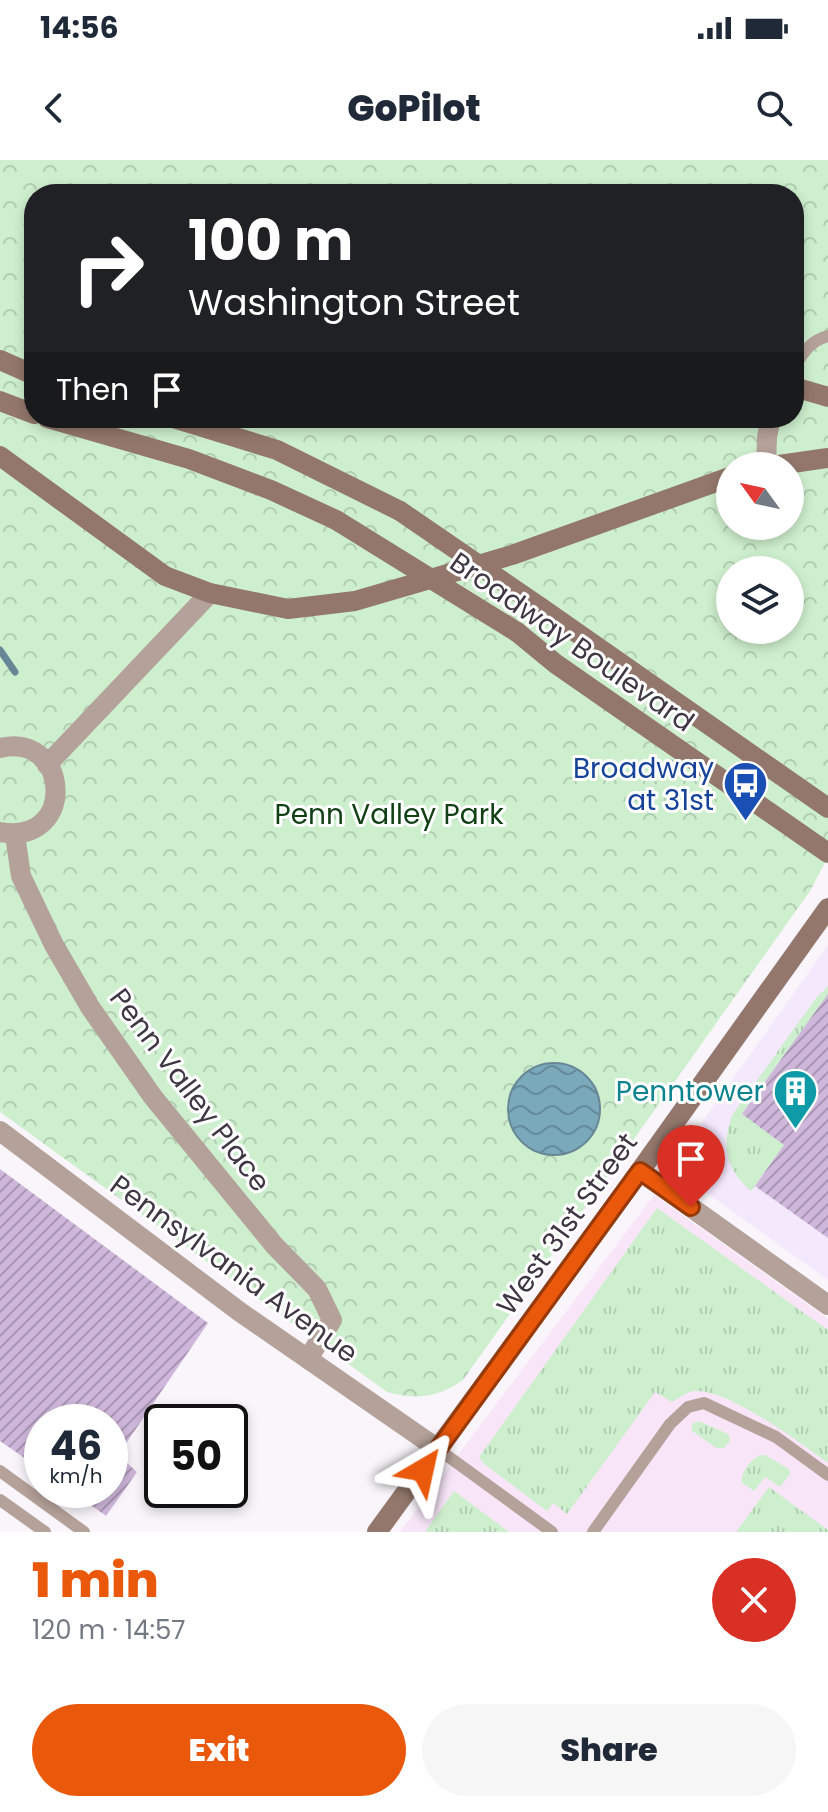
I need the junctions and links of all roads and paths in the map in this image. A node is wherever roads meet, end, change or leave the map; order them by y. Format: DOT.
graph roads {
  1 [pos="828,336"];
  2 [pos="804,354"];
  3 [pos="0,360"];
  4 [pos="24,371"];
  5 [pos="804,390"];
  6 [pos="828,397"];
  7 [pos="0,401"];
  8 [pos="24,410"];
  9 [pos="82,428"];
  10 [pos="206,428"];
  11 [pos="769,428"];
  12 [pos="768,452"];
  13 [pos="0,456"];
  14 [pos="828,458"];
  15 [pos="804,461"];
  16 [pos="716,482"];
  17 [pos="210,593"];
  18 [pos="0,748"];
  19 [pos="47,765"];
  20 [pos="828,808"];
  21 [pos="8,833"];
  22 [pos="828,853"];
  23 [pos="828,908"];
  24 [pos="0,1131"];
  25 [pos="640,1171"];
  26 [pos="828,1305"];
  27 [pos="308,1359"];
  28 [pos="438,1449"];
  29 [pos="0,1471"];
  30 [pos="828,1475"];
  31 [pos="0,1500"];
  32 [pos="45,1532"];
  33 [pos="84,1532"];
  34 [pos="377,1532"];
  35 [pos="552,1532"];
  36 [pos="593,1532"];
  1 -- 2 [label="lane"];
  3 -- 4 [label="main road"];
  5 -- 6 [label="main road"];
  7 -- 8 [label="main road"];
  9 -- 22 [label="main road, Broadway Boulevard, bridge"];
  10 -- 20 [label="main road, Broadway Boulevard, bridge"];
  11 -- 12 [label="street"];
  13 -- 17 [label="main road"];
  14 -- 15 [label="main road"];
  16 -- 17 [label="main road"];
  17 -- 19 [label="street"];
  18 -- 19 [label="street"];
  19 -- 21 [label="street"];
  21 -- 27 [label="street, Penn Valley Place"];
  23 -- 25 [label="main road, West 31st Street"];
  24 -- 27 [label="street, Pennsylvania Avenue"];
  25 -- 26 [label="street"];
  25 -- 28 [label="main road, West 31st Street"];
  27 -- 28 [label="street, Pennsylvania Avenue"];
  28 -- 34 [label="main road, West 31st Street"];
  28 -- 35 [label="lane"];
  29 -- 33 [label="lane"];
  30 -- 36 [label="lane"];
  31 -- 32 [label="lane"];
}
